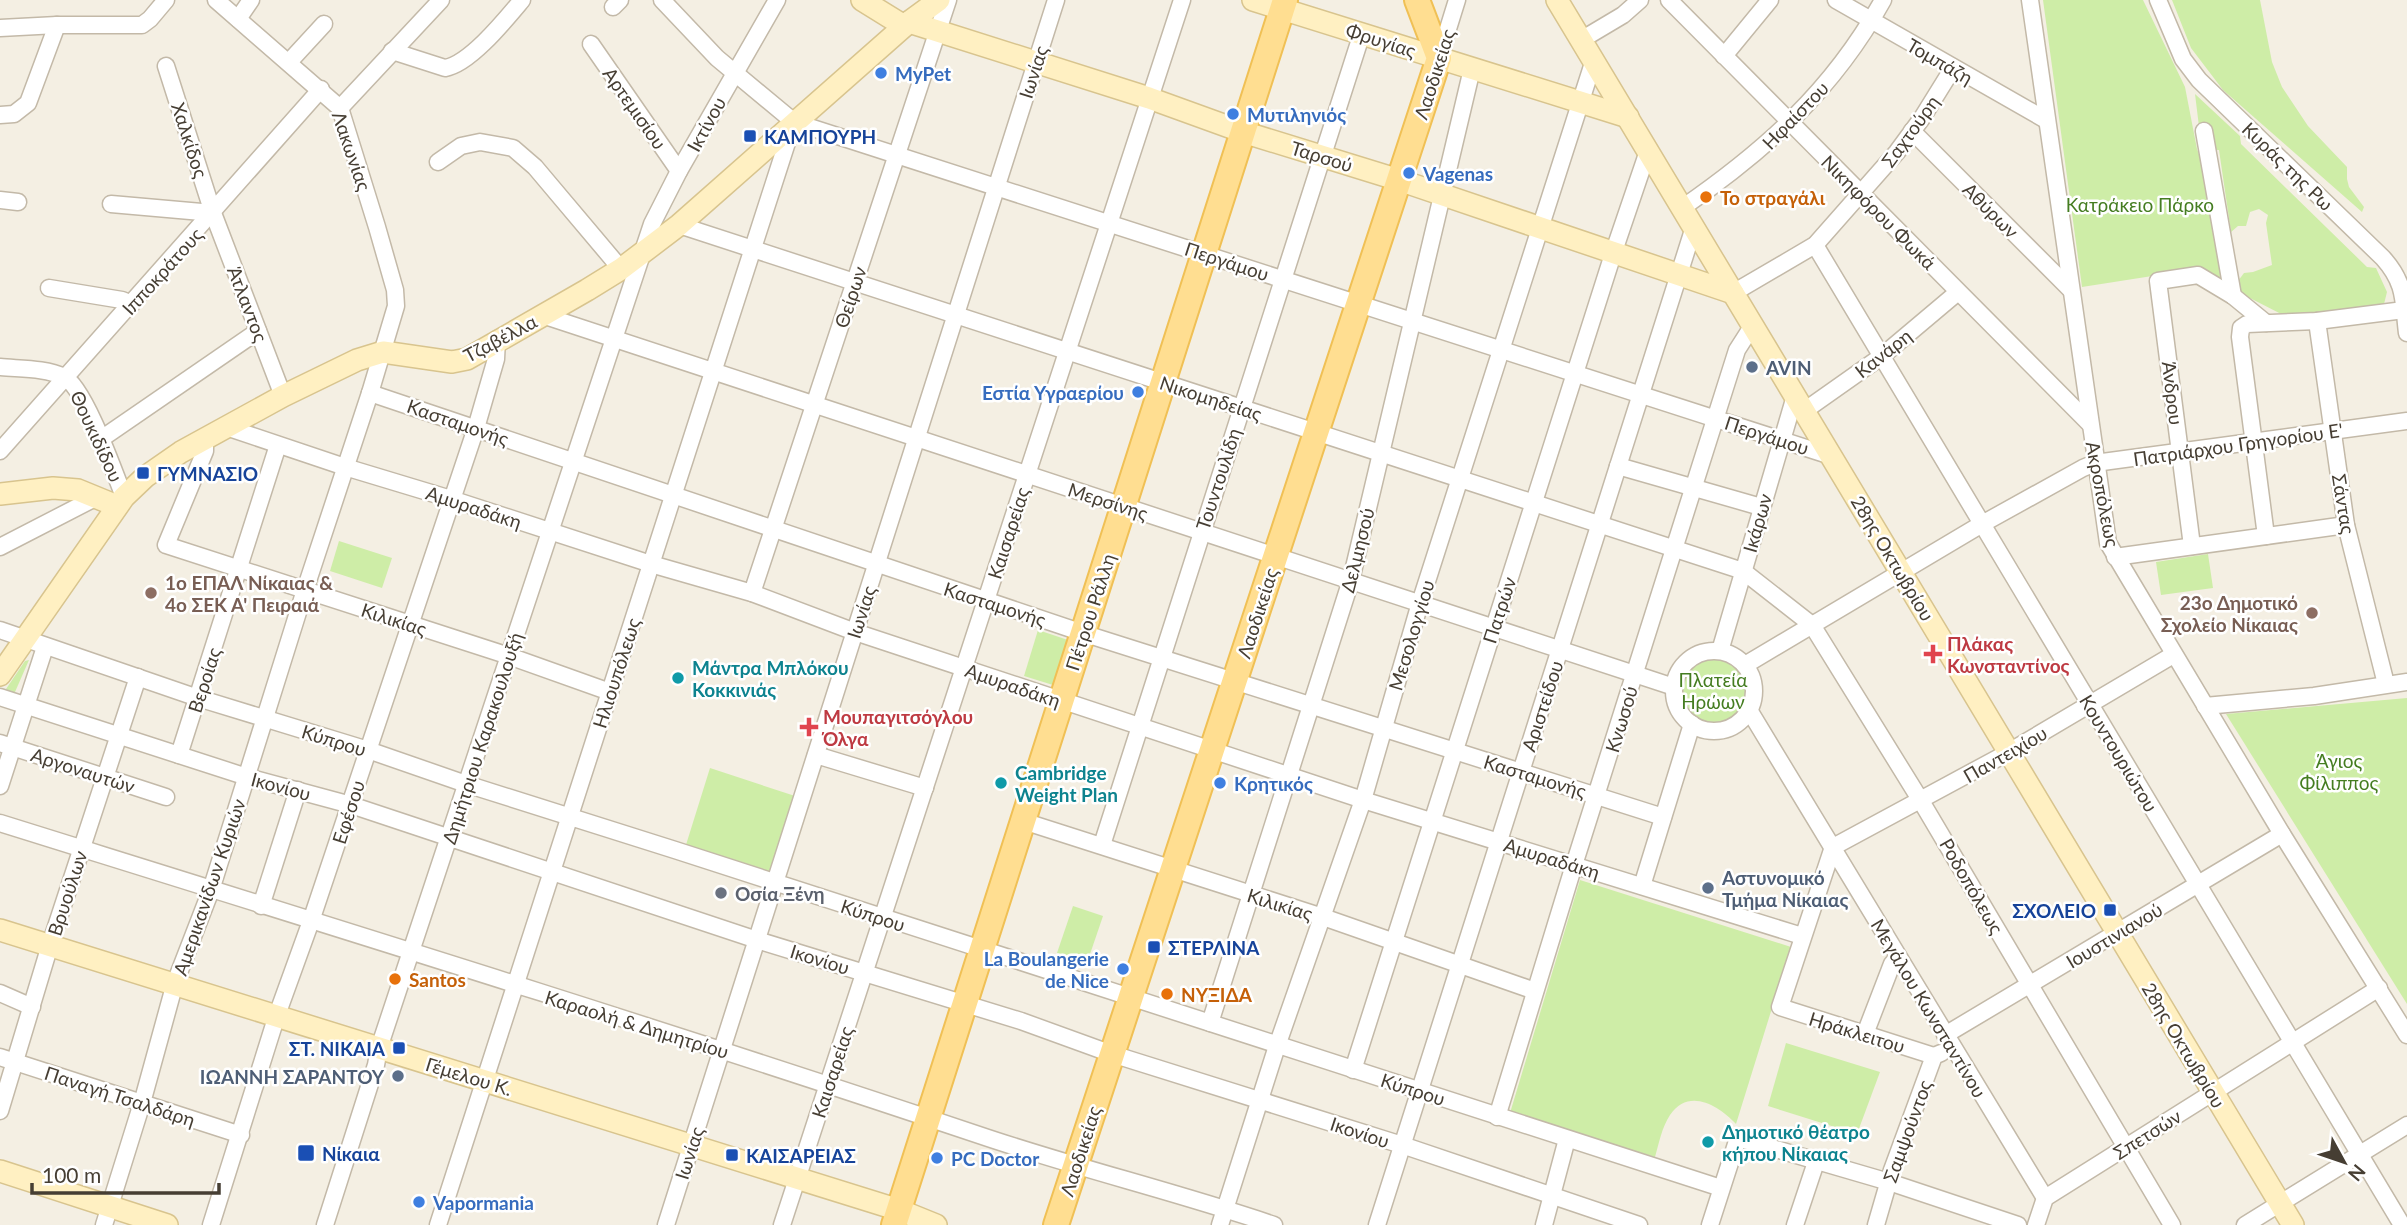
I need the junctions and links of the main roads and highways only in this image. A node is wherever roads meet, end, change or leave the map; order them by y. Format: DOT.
graph roads {
  1 [pos="862,0"];
  2 [pos="939,0"];
  3 [pos="1253,0"];
  4 [pos="1417,0"];
  5 [pos="1558,0"];
  6 [pos="1284,5"];
  7 [pos="907,24"];
  8 [pos="1439,58"];
  9 [pos="1628,117"];
  10 [pos="1243,132"];
  11 [pos="1399,180"];
  12 [pos="1733,293"];
  13 [pos="0,495"];
  14 [pos="121,501"];
  15 [pos="0,675"];
  16 [pos="0,930"];
  17 [pos="0,1171"];
  18 [pos="107,1216"];
  19 [pos="897,1218"];
  20 [pos="167,1225"];
  21 [pos="936,1225"];
  22 [pos="1056,1225"];
  23 [pos="2293,1225"];
  1 -- 7 [label="main road, Ταρσού"];
  2 -- 7 [label="main road, Τζαβέλλα"];
  3 -- 6 [label="main road, Φρυγίας"];
  4 -- 8 [label="main road"];
  5 -- 9 [label="main road, 28ης Οκτωβρίου"];
  6 -- 8 [label="main road, Φρυγίας"];
  6 -- 10 [label="main road, Πέτρου Ράλλη"];
  7 -- 10 [label="main road, Ταρσού"];
  7 -- 14 [label="main road, Τζαβέλλα"];
  8 -- 9 [label="main road, Φρυγίας"];
  8 -- 11 [label="main road, Λαοδικείας"];
  9 -- 12 [label="main road, 28ης Οκτωβρίου"];
  10 -- 11 [label="main road, Ταρσού"];
  10 -- 19 [label="main road, Πέτρου Ράλλη"];
  11 -- 12 [label="main road, Ταρσού"];
  11 -- 22 [label="main road, Λαοδικείας"];
  12 -- 23 [label="main road, 28ης Οκτωβρίου"];
  13 -- 14 [label="main road"];
  14 -- 15 [label="main road, Τζαβέλλα"];
  16 -- 19 [label="main road, Γέμελου Κ."];
  17 -- 18 [label="main road"];
  18 -- 20 [label="main road"];
  19 -- 21 [label="main road, Γέμελου Κ."];
}
